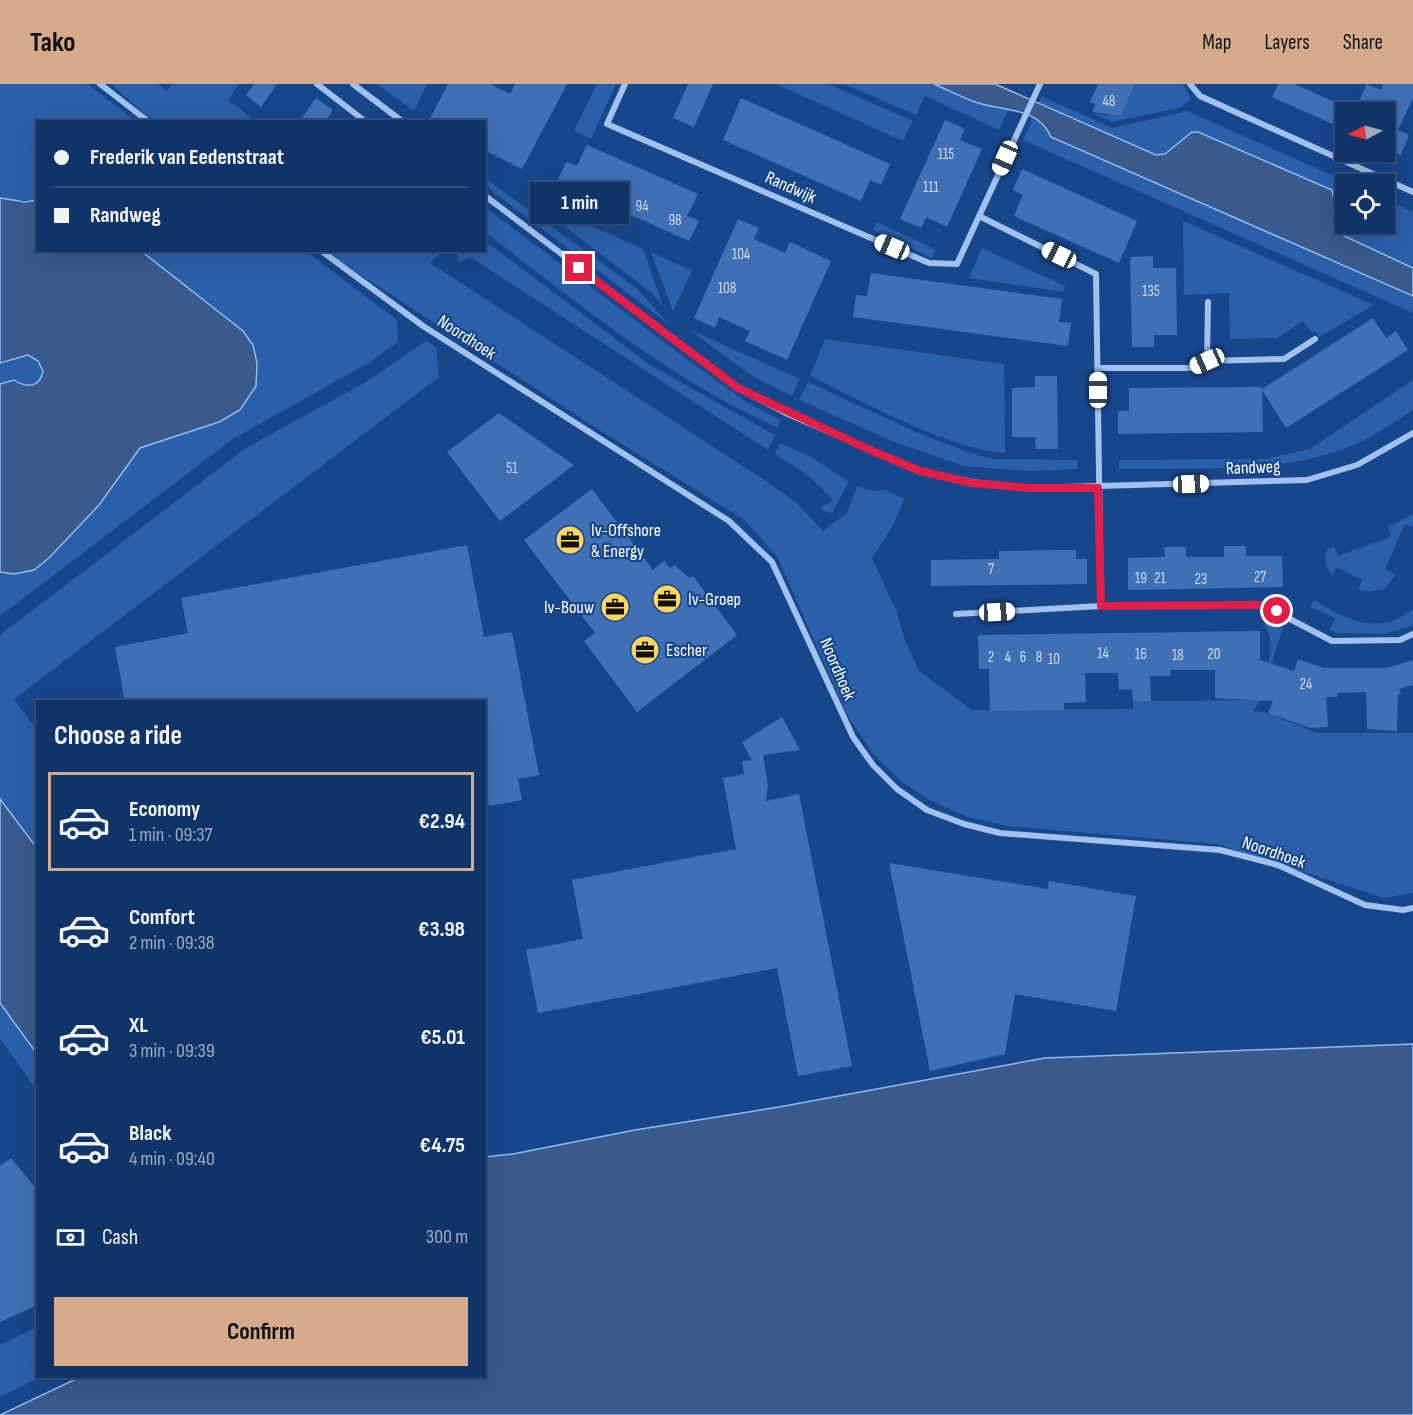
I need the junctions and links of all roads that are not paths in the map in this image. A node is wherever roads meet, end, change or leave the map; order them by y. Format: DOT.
graph roads {
  1 [pos="100,84"];
  2 [pos="317,84"];
  3 [pos="353,84"];
  4 [pos="625,84"];
  5 [pos="1040,84"];
  6 [pos="1190,84"];
  7 [pos="146,120"];
  8 [pos="363,120"];
  9 [pos="400,120"];
  10 [pos="1413,192"];
  11 [pos="486,197"];
  12 [pos="979,216"];
  13 [pos="323,252"];
  14 [pos="1208,302"];
  15 [pos="1315,339"];
  16 [pos="1207,361"];
  17 [pos="1098,368"];
  18 [pos="1413,433"];
  19 [pos="1098,488"];
  20 [pos="1101,606"];
  21 [pos="956,614"];
  22 [pos="1413,634"];
  23 [pos="1413,908"];
  1 -- 7 [label="street"];
  2 -- 8 [label="street"];
  3 -- 9 [label="street"];
  4 -- 12 [label="street, Randwijk"];
  5 -- 12 [label="street, Randwijk"];
  6 -- 10 [label="street"];
  11 -- 19 [label="street, Randweg"];
  12 -- 17 [label="street"];
  13 -- 23 [label="street, Noordhoek"];
  14 -- 16 [label="street"];
  15 -- 16 [label="street"];
  16 -- 17 [label="street"];
  17 -- 19 [label="street"];
  18 -- 19 [label="street, Randweg"];
  19 -- 20 [label="street"];
  20 -- 21 [label="street"];
  20 -- 22 [label="street"];
}
